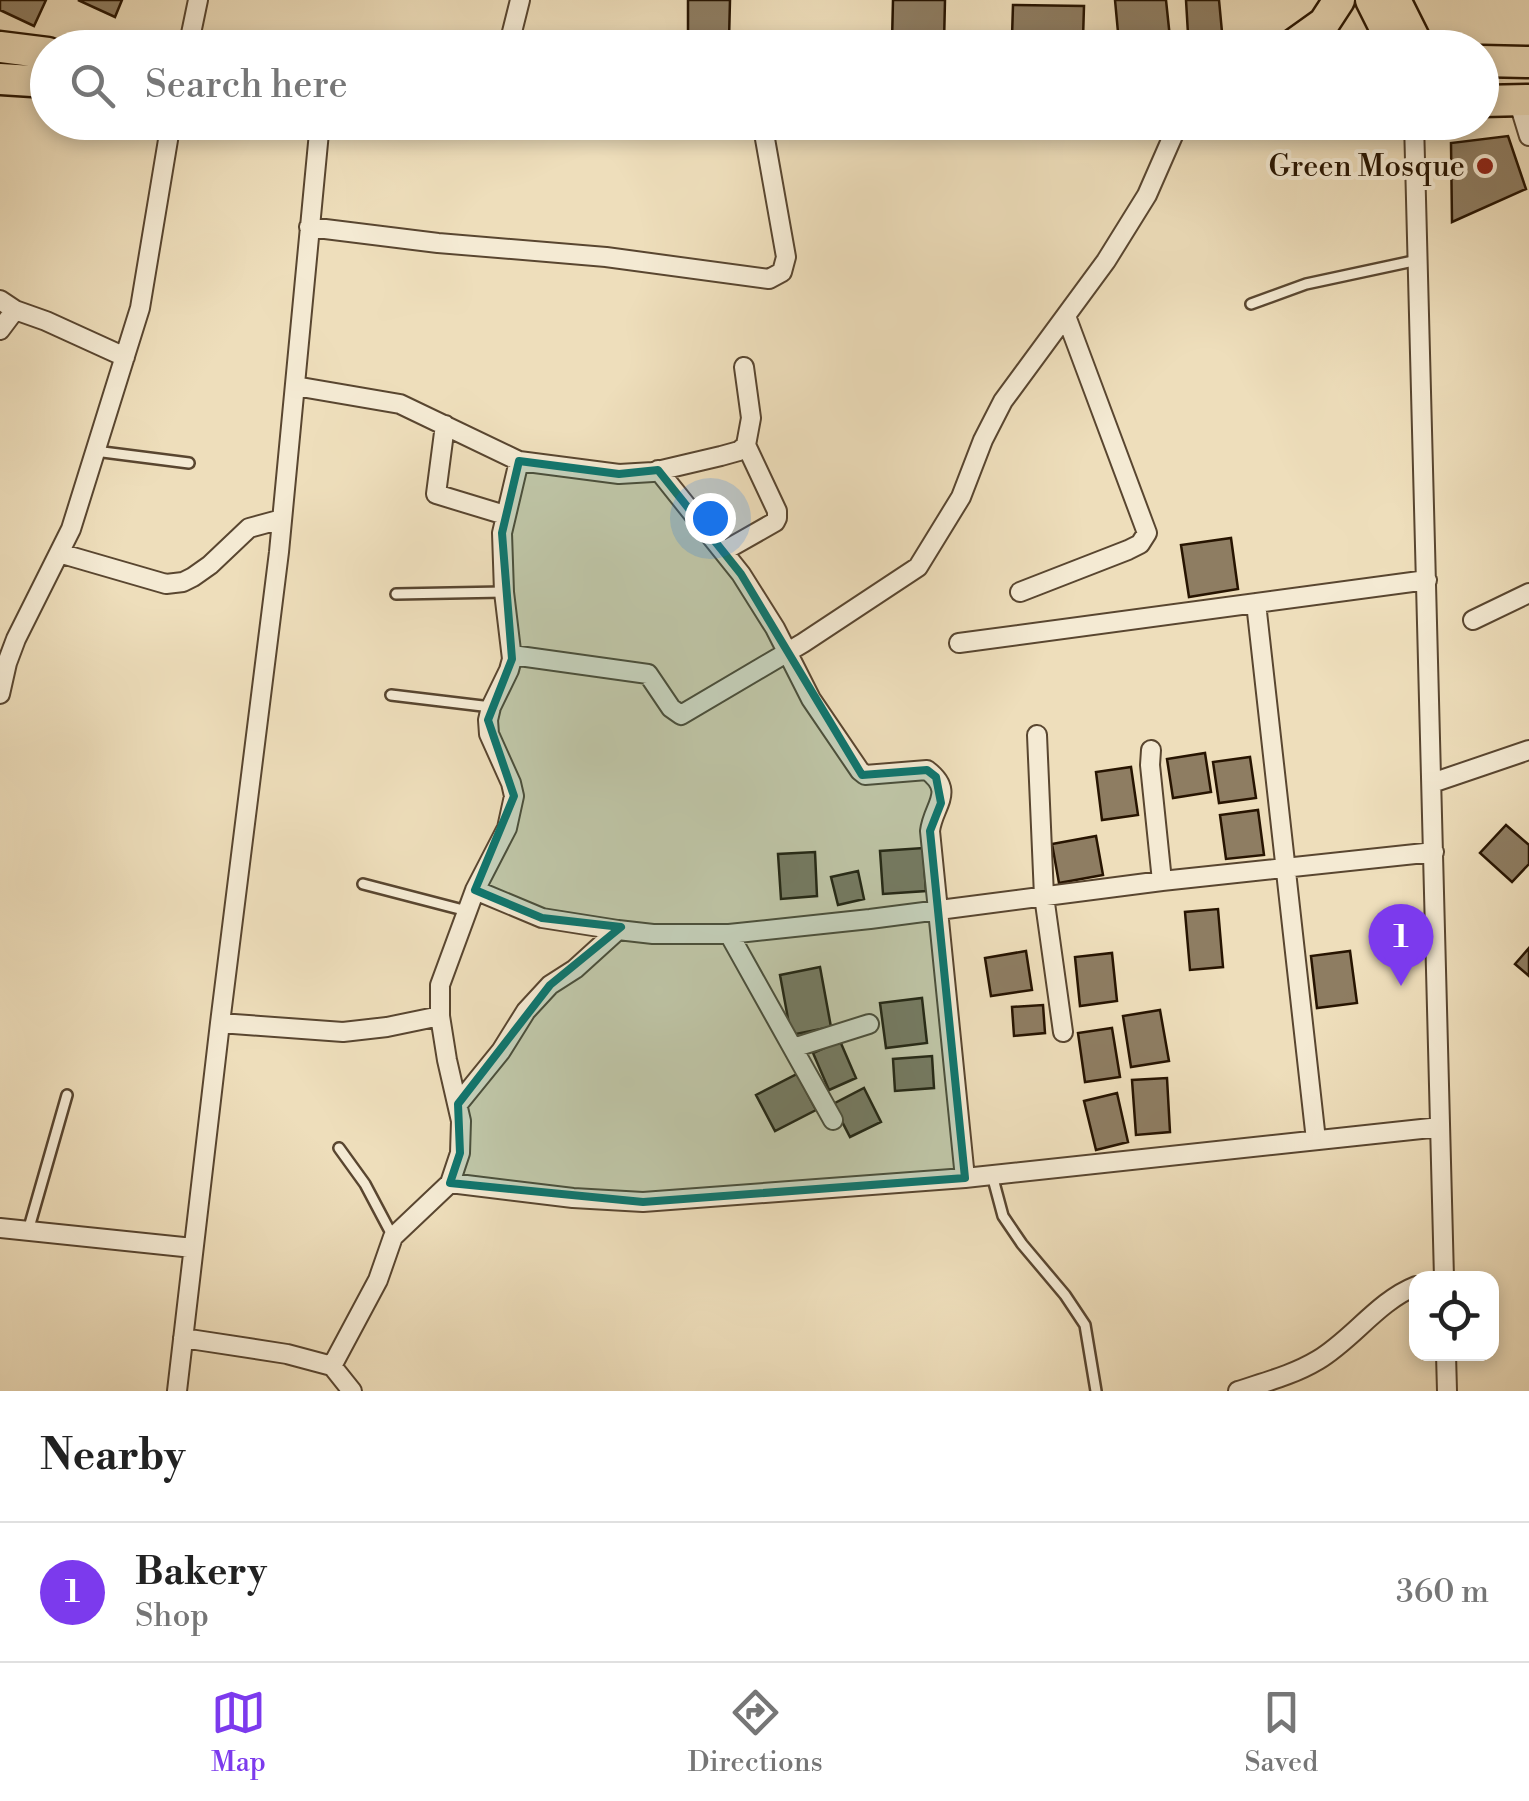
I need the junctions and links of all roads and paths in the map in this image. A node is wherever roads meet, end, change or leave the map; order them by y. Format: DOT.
graph roads {
  1 [pos="198,0"];
  2 [pos="520,0"];
  3 [pos="1339,0"];
  4 [pos="1371,0"];
  5 [pos="1395,0"];
  6 [pos="192,30"];
  7 [pos="512,30"];
  8 [pos="1314,30"];
  9 [pos="1387,30"];
  10 [pos="1410,30"];
  11 [pos="0,48"];
  12 [pos="30,51"];
  13 [pos="1499,61"];
  14 [pos="1529,62"];
  15 [pos="0,78"];
  16 [pos="30,80"];
  17 [pos="1524,100"];
  18 [pos="1529,136"];
  19 [pos="168,140"];
  20 [pos="318,140"];
  21 [pos="765,140"];
  22 [pos="1171,140"];
  23 [pos="1414,140"];
  24 [pos="310,228"];
  25 [pos="1418,260"];
  26 [pos="1251,304"];
  27 [pos="8,305"];
  28 [pos="1066,316"];
  29 [pos="0,330"];
  30 [pos="125,357"];
  31 [pos="744,367"];
  32 [pos="294,386"];
  33 [pos="445,425"];
  34 [pos="746,445"];
  35 [pos="95,451"];
  36 [pos="519,461"];
  37 [pos="189,462"];
  38 [pos="658,470"];
  39 [pos="504,515"];
  40 [pos="282,520"];
  41 [pos="724,551"];
  42 [pos="59,553"];
  43 [pos="1427,580"];
  44 [pos="504,592"];
  45 [pos="1020,592"];
  46 [pos="1529,593"];
  47 [pos="396,594"];
  48 [pos="1256,603"];
  49 [pos="1474,620"];
  50 [pos="8,637"];
  51 [pos="959,642"];
  52 [pos="788,653"];
  53 [pos="512,655"];
  54 [pos="0,694"];
  55 [pos="391,695"];
  56 [pos="491,707"];
  57 [pos="1036,735"];
  58 [pos="1151,750"];
  59 [pos="1528,752"];
  60 [pos="1432,784"];
  61 [pos="1434,852"];
  62 [pos="1284,868"];
  63 [pos="1162,881"];
  64 [pos="363,884"];
  65 [pos="475,890"];
  66 [pos="1044,896"];
  67 [pos="936,910"];
  68 [pos="467,912"];
  69 [pos="618,930"];
  70 [pos="730,934"];
  71 [pos="440,1016"];
  72 [pos="220,1023"];
  73 [pos="870,1024"];
  74 [pos="1063,1032"];
  75 [pos="793,1048"];
  76 [pos="68,1095"];
  77 [pos="458,1104"];
  78 [pos="834,1120"];
  79 [pos="1440,1127"];
  80 [pos="1316,1140"];
  81 [pos="340,1148"];
  82 [pos="992,1175"];
  83 [pos="965,1178"];
  84 [pos="450,1184"];
  85 [pos="0,1228"];
  86 [pos="28,1231"];
  87 [pos="394,1238"];
  88 [pos="193,1248"];
  89 [pos="1444,1271"];
  90 [pos="1409,1290"];
  91 [pos="182,1338"];
  92 [pos="1446,1361"];
  93 [pos="332,1366"];
  94 [pos="177,1391"];
  95 [pos="352,1391"];
  96 [pos="1096,1391"];
  97 [pos="1238,1391"];
  98 [pos="1447,1391"];
  1 -- 6 [label="street"];
  2 -- 7 [label="street"];
  3 -- 8 [label="main road"];
  4 -- 9 [label="main road"];
  5 -- 10 [label="main road"];
  11 -- 12 [label="main road"];
  13 -- 14 [label="main road"];
  15 -- 16 [label="main road"];
  17 -- 18 [label="street"];
  19 -- 30 [label="street"];
  20 -- 24 [label="street"];
  21 -- 24 [label="street"];
  22 -- 28 [label="street"];
  23 -- 25 [label="street"];
  24 -- 32 [label="street"];
  25 -- 26 [label="lane"];
  25 -- 43 [label="street"];
  27 -- 29 [label="street"];
  27 -- 30 [label="street"];
  28 -- 45 [label="street"];
  28 -- 52 [label="street"];
  30 -- 35 [label="street"];
  31 -- 34 [label="street"];
  32 -- 33 [label="street"];
  32 -- 40 [label="street"];
  33 -- 36 [label="street"];
  33 -- 39 [label="street"];
  34 -- 38 [label="street"];
  34 -- 41 [label="street"];
  35 -- 37 [label="lane"];
  35 -- 42 [label="street"];
  36 -- 38 [label="street"];
  36 -- 39 [label="street"];
  38 -- 41 [label="street"];
  39 -- 44 [label="street"];
  40 -- 42 [label="street"];
  40 -- 72 [label="street"];
  41 -- 52 [label="street"];
  42 -- 50 [label="street"];
  43 -- 48 [label="street"];
  43 -- 60 [label="street"];
  44 -- 47 [label="lane"];
  44 -- 53 [label="street"];
  46 -- 49 [label="street"];
  48 -- 51 [label="street"];
  48 -- 62 [label="street"];
  50 -- 54 [label="street"];
  52 -- 53 [label="street"];
  52 -- 67 [label="street"];
  53 -- 56 [label="street"];
  55 -- 56 [label="lane"];
  56 -- 65 [label="street"];
  57 -- 66 [label="street"];
  58 -- 63 [label="street"];
  59 -- 60 [label="street"];
  60 -- 61 [label="street"];
  61 -- 62 [label="street"];
  61 -- 79 [label="street"];
  62 -- 63 [label="street"];
  62 -- 80 [label="street"];
  63 -- 66 [label="street"];
  64 -- 68 [label="lane"];
  65 -- 68 [label="street"];
  65 -- 69 [label="street"];
  66 -- 67 [label="street"];
  66 -- 74 [label="street"];
  67 -- 70 [label="street"];
  67 -- 83 [label="street"];
  68 -- 71 [label="street"];
  69 -- 70 [label="street"];
  69 -- 77 [label="street"];
  70 -- 75 [label="street"];
  71 -- 72 [label="street"];
  71 -- 77 [label="street"];
  72 -- 88 [label="street"];
  73 -- 75 [label="street"];
  75 -- 78 [label="street"];
  76 -- 86 [label="lane"];
  77 -- 84 [label="street"];
  79 -- 80 [label="street"];
  79 -- 89 [label="street"];
  80 -- 82 [label="street"];
  81 -- 87 [label="lane"];
  82 -- 83 [label="street"];
  82 -- 96 [label="lane"];
  83 -- 84 [label="street"];
  84 -- 87 [label="street"];
  85 -- 86 [label="street"];
  86 -- 88 [label="street"];
  87 -- 93 [label="street"];
  88 -- 91 [label="street"];
  90 -- 97 [label="street"];
  91 -- 93 [label="street"];
  91 -- 94 [label="street"];
  92 -- 98 [label="street"];
  93 -- 95 [label="street"];
}
